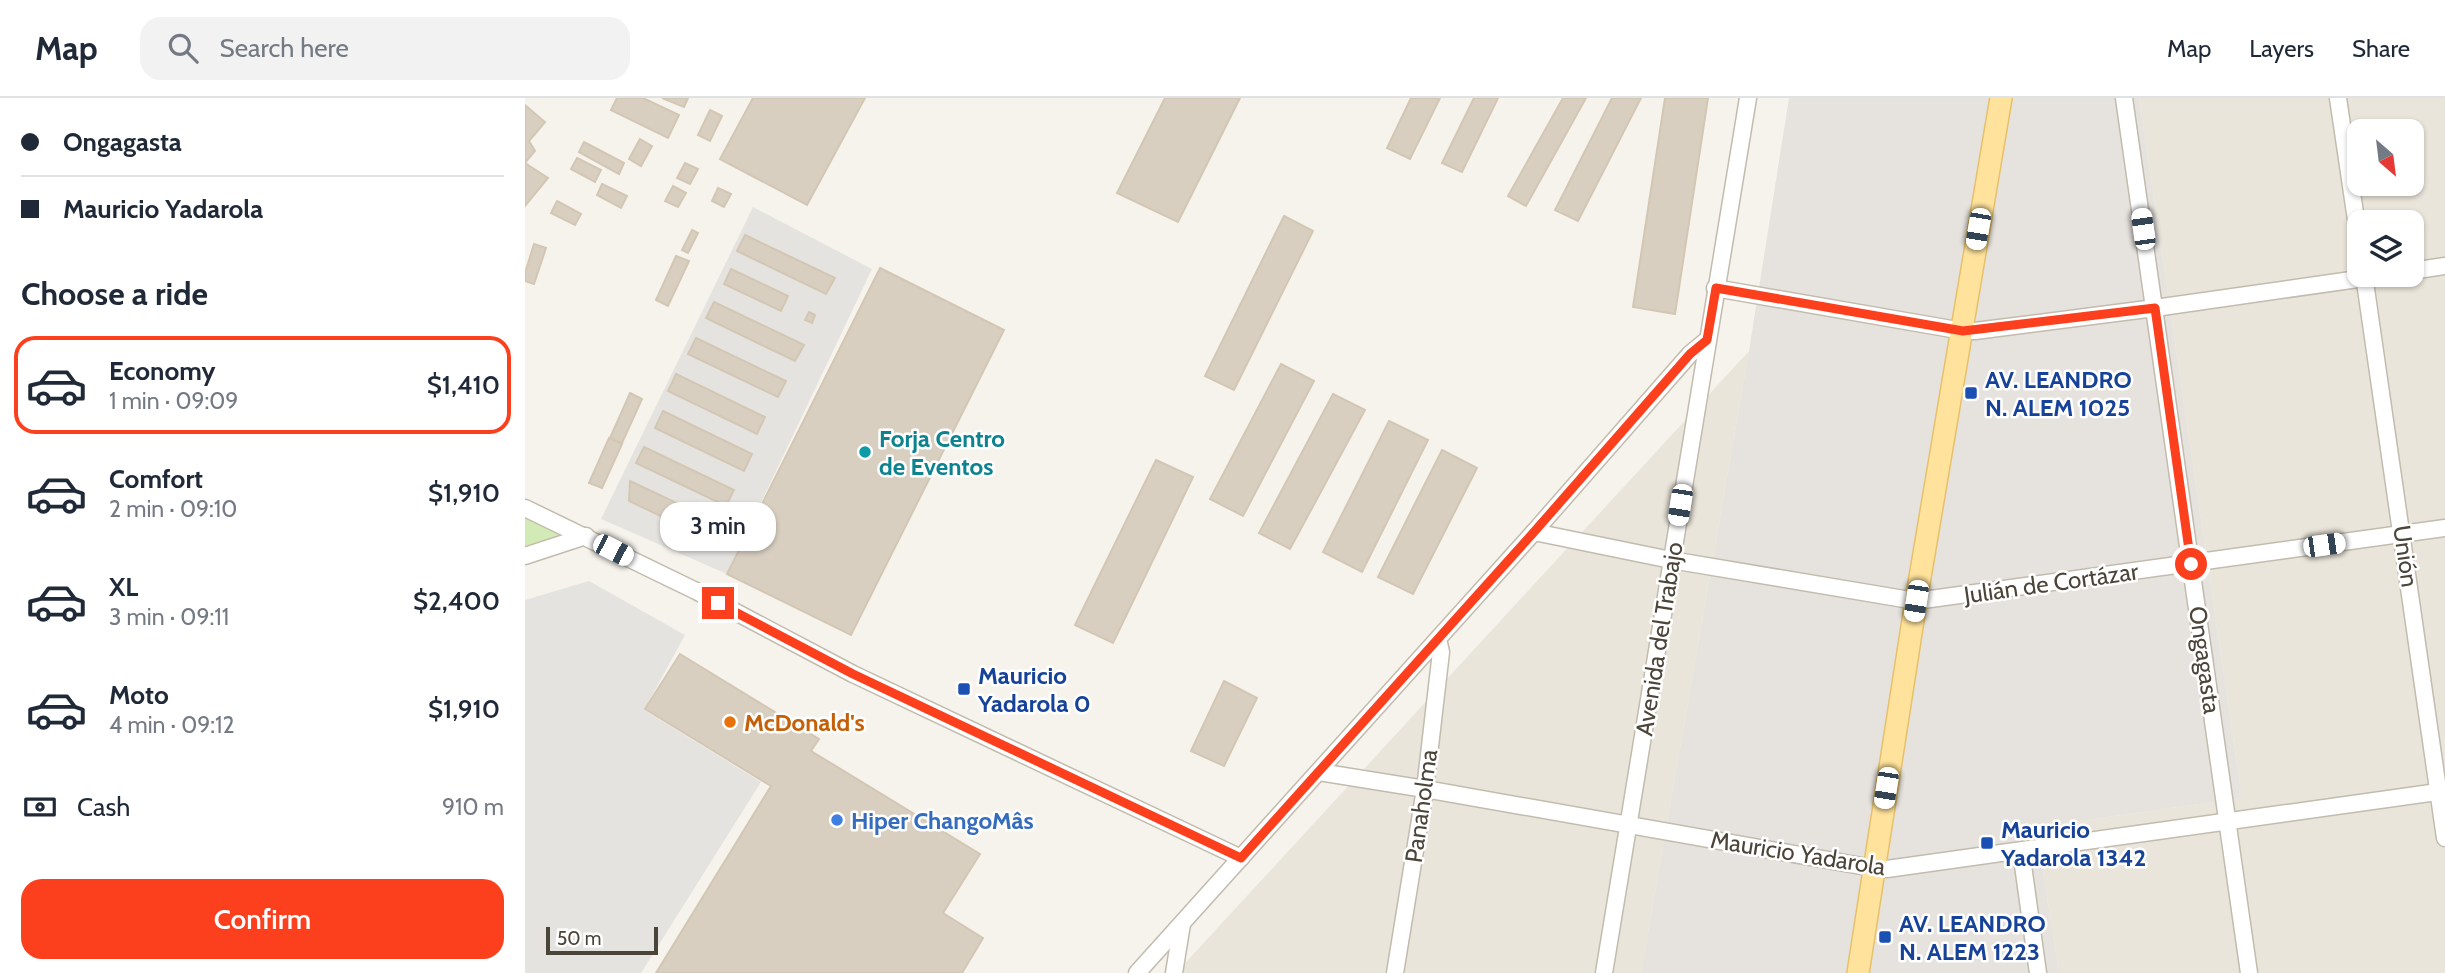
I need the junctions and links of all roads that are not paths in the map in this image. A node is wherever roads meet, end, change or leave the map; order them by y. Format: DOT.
graph roads {
  1 [pos="1748,98"];
  2 [pos="2001,98"];
  3 [pos="2124,98"];
  4 [pos="2338,98"];
  5 [pos="2355,210"];
  6 [pos="2445,266"];
  7 [pos="2424,269"];
  8 [pos="2347,279"];
  9 [pos="2366,287"];
  10 [pos="1716,288"];
  11 [pos="2155,308"];
  12 [pos="1963,331"];
  13 [pos="1707,340"];
  14 [pos="525,508"];
  15 [pos="2445,528"];
  16 [pos="1534,532"];
  17 [pos="2403,534"];
  18 [pos="586,537"];
  19 [pos="525,556"];
  20 [pos="1671,560"];
  21 [pos="2191,564"];
  22 [pos="1916,601"];
  23 [pos="1438,639"];
  24 [pos="1319,772"];
  25 [pos="1425,789"];
  26 [pos="2442,792"];
  27 [pos="2228,822"];
  28 [pos="1628,825"];
  29 [pos="2445,838"];
  30 [pos="2021,851"];
  31 [pos="1241,858"];
  32 [pos="1873,869"];
  33 [pos="1182,923"];
  34 [pos="1137,973"];
  35 [pos="1174,973"];
  36 [pos="1395,973"];
  37 [pos="1604,973"];
  38 [pos="1858,973"];
  39 [pos="2038,973"];
  40 [pos="2249,973"];
  1 -- 10 [label="street, Avenida del Trabajo"];
  2 -- 12 [label="main road"];
  3 -- 11 [label="street, Ongagasta"];
  4 -- 5 [label="street"];
  6 -- 7 [label="street"];
  8 -- 11 [label="street"];
  9 -- 17 [label="street, Unión"];
  10 -- 12 [label="street"];
  10 -- 13 [label="street, Avenida del Trabajo"];
  11 -- 12 [label="street"];
  11 -- 21 [label="street, Ongagasta"];
  12 -- 22 [label="main road"];
  13 -- 16 [label="street"];
  13 -- 20 [label="street, Avenida del Trabajo"];
  14 -- 18 [label="street"];
  15 -- 17 [label="street, Julián de Cortázar"];
  16 -- 20 [label="street, Julián de Cortázar"];
  16 -- 23 [label="street"];
  17 -- 21 [label="street, Julián de Cortázar"];
  17 -- 26 [label="street, Unión"];
  18 -- 19 [label="street"];
  18 -- 31 [label="street"];
  20 -- 22 [label="street, Julián de Cortázar"];
  20 -- 28 [label="street, Avenida del Trabajo"];
  21 -- 22 [label="street, Julián de Cortázar"];
  21 -- 27 [label="street, Ongagasta"];
  22 -- 32 [label="main road"];
  23 -- 24 [label="street"];
  23 -- 25 [label="street, Panaholma"];
  24 -- 25 [label="street, Mauricio Yadarola"];
  24 -- 31 [label="street"];
  25 -- 28 [label="street, Mauricio Yadarola"];
  25 -- 36 [label="street, Panaholma"];
  26 -- 27 [label="street, Mauricio Yadarola"];
  26 -- 29 [label="street, Unión"];
  27 -- 30 [label="street, Mauricio Yadarola"];
  27 -- 40 [label="street, Ongagasta"];
  28 -- 32 [label="street, Mauricio Yadarola"];
  28 -- 37 [label="street, Avenida del Trabajo"];
  30 -- 32 [label="street, Mauricio Yadarola"];
  30 -- 39 [label="street"];
  31 -- 33 [label="street"];
  32 -- 38 [label="main road"];
  33 -- 34 [label="street"];
  33 -- 35 [label="street"];
}
